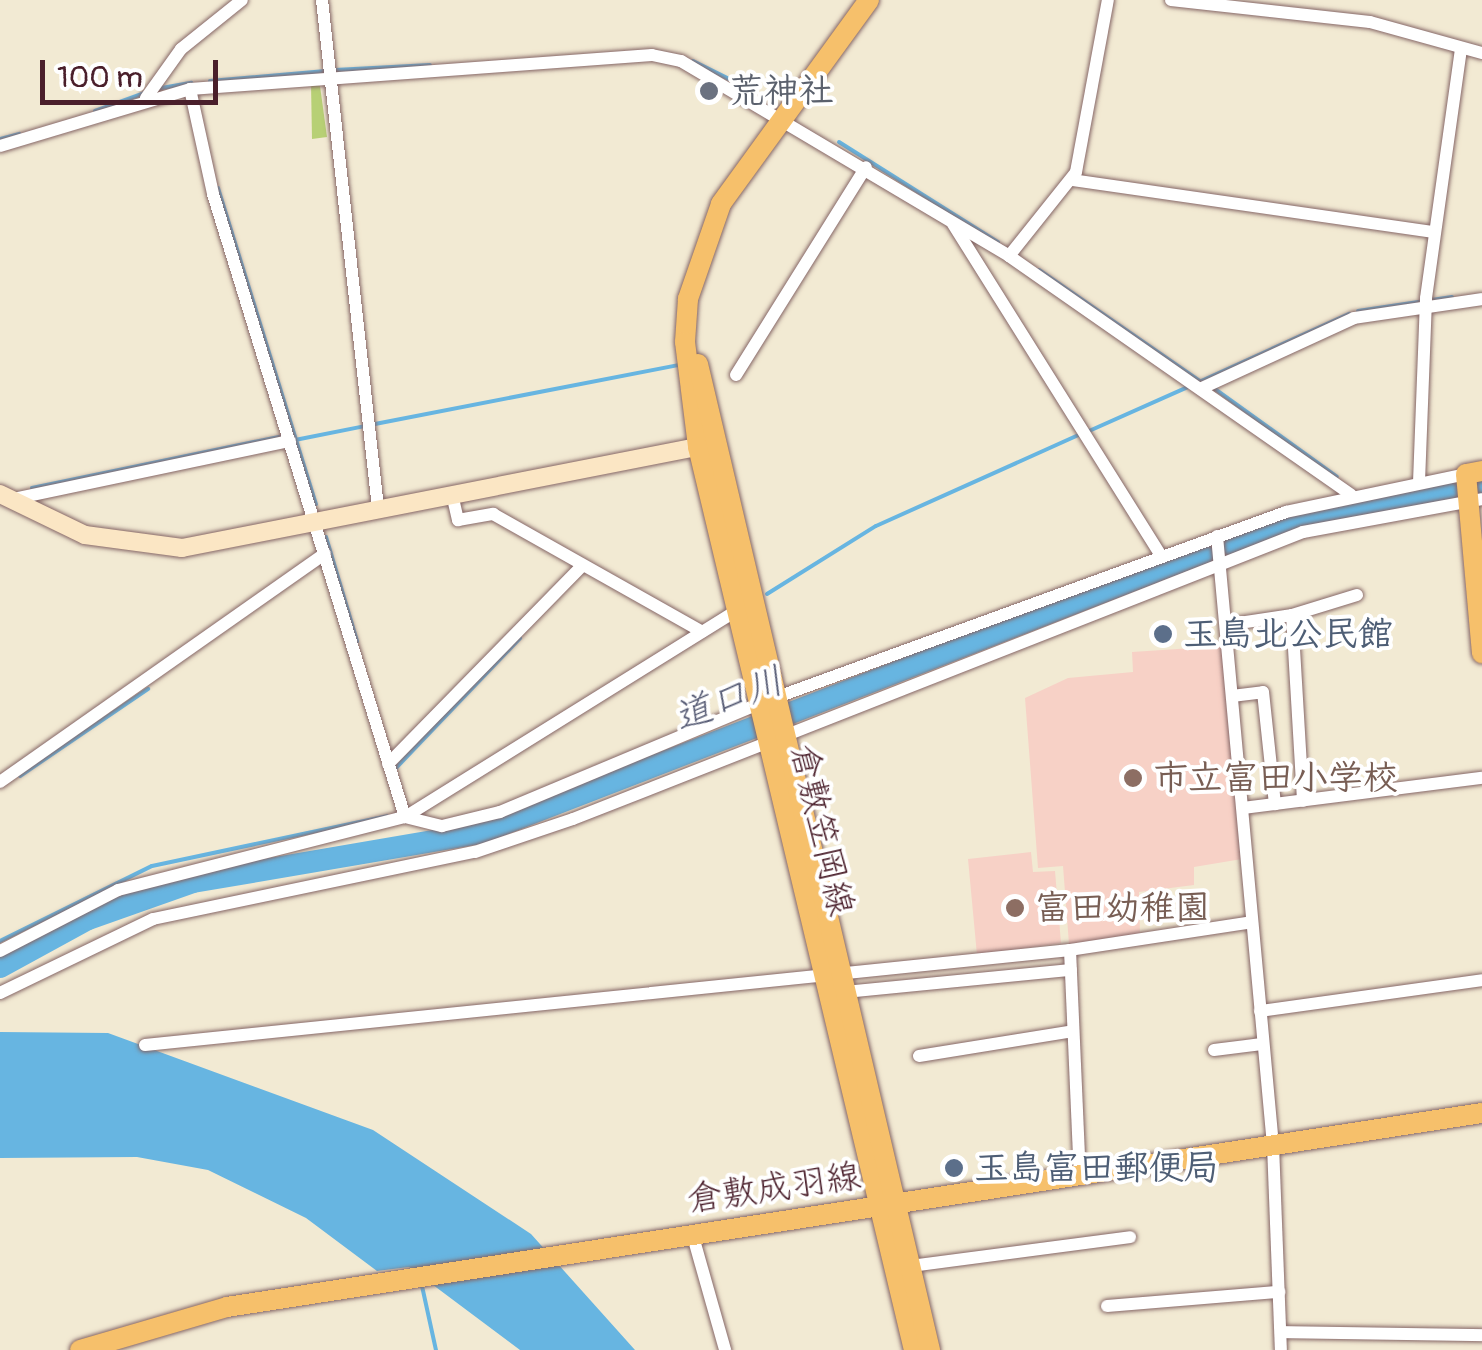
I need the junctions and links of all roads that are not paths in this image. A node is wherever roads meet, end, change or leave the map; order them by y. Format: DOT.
graph roads {
  1 [pos="242,0"];
  2 [pos="322,0"];
  3 [pos="869,0"];
  4 [pos="1108,0"];
  5 [pos="1171,0"];
  6 [pos="1462,49"];
  7 [pos="1482,53"];
  8 [pos="326,73"];
  9 [pos="190,89"];
  10 [pos="146,94"];
  11 [pos="783,116"];
  12 [pos="0,146"];
  13 [pos="866,167"];
  14 [pos="1072,180"];
  15 [pos="951,222"];
  16 [pos="1433,232"];
  17 [pos="1011,253"];
  18 [pos="1482,300"];
  19 [pos="1426,301"];
  20 [pos="736,376"];
  21 [pos="1202,388"];
  22 [pos="290,441"];
  23 [pos="705,445"];
  24 [pos="1419,482"];
  25 [pos="1472,486"];
  26 [pos="452,494"];
  27 [pos="1351,496"];
  28 [pos="3,498"];
  29 [pos="378,508"];
  30 [pos="315,522"];
  31 [pos="1217,537"];
  32 [pos="324,550"];
  33 [pos="1161,556"];
  34 [pos="1220,562"];
  35 [pos="582,570"];
  36 [pos="1357,595"];
  37 [pos="736,611"];
  38 [pos="1292,616"];
  39 [pos="1226,625"];
  40 [pos="706,630"];
  41 [pos="1482,653"];
  42 [pos="1232,696"];
  43 [pos="766,701"];
  44 [pos="775,738"];
  45 [pos="392,763"];
  46 [pos="1482,778"];
  47 [pos="0,782"];
  48 [pos="1303,800"];
  49 [pos="1275,804"];
  50 [pos="1243,808"];
  51 [pos="404,814"];
  52 [pos="1252,922"];
  53 [pos="1070,950"];
  54 [pos="0,951"];
  55 [pos="1070,970"];
  56 [pos="836,980"];
  57 [pos="1482,980"];
  58 [pos="0,993"];
  59 [pos="1260,1011"];
  60 [pos="1073,1032"];
  61 [pos="1262,1044"];
  62 [pos="144,1045"];
  63 [pos="1214,1050"];
  64 [pos="919,1056"];
  65 [pos="1482,1114"];
  66 [pos="1273,1145"];
  67 [pos="1080,1175"];
  68 [pos="887,1204"];
  69 [pos="692,1233"];
  70 [pos="1130,1237"];
  71 [pos="912,1266"];
  72 [pos="1280,1292"];
  73 [pos="1107,1306"];
  74 [pos="1281,1332"];
  75 [pos="1482,1335"];
  76 [pos="80,1350"];
  77 [pos="725,1350"];
  78 [pos="914,1350"];
  79 [pos="930,1350"];
  80 [pos="1281,1350"];
  1 -- 10 [label="street"];
  2 -- 8 [label="street"];
  3 -- 11 [label="main road, 倉敷笠岡線"];
  4 -- 14 [label="street"];
  5 -- 6 [label="street"];
  6 -- 7 [label="street"];
  6 -- 16 [label="street"];
  8 -- 9 [label="street"];
  8 -- 11 [label="street"];
  8 -- 29 [label="street"];
  9 -- 10 [label="street"];
  9 -- 22 [label="street"];
  10 -- 12 [label="street"];
  11 -- 13 [label="street"];
  11 -- 23 [label="main road, 倉敷笠岡線"];
  13 -- 15 [label="street"];
  13 -- 20 [label="street"];
  14 -- 16 [label="street"];
  14 -- 17 [label="street"];
  15 -- 17 [label="street"];
  15 -- 33 [label="street"];
  16 -- 19 [label="street"];
  17 -- 21 [label="street"];
  18 -- 19 [label="street"];
  19 -- 21 [label="street"];
  19 -- 24 [label="street"];
  21 -- 27 [label="street"];
  22 -- 28 [label="street"];
  22 -- 30 [label="street"];
  23 -- 26 [label="street"];
  23 -- 37 [label="main road, 倉敷笠岡線"];
  23 -- 43 [label="main road, 倉敷笠岡線"];
  24 -- 25 [label="street"];
  24 -- 27 [label="street"];
  25 -- 34 [label="street"];
  25 -- 41 [label="main road"];
  26 -- 29 [label="street"];
  26 -- 35 [label="street"];
  27 -- 31 [label="street"];
  28 -- 30 [label="street"];
  29 -- 30 [label="street"];
  30 -- 32 [label="street"];
  31 -- 33 [label="street"];
  31 -- 34 [label="street"];
  32 -- 45 [label="street"];
  32 -- 47 [label="street"];
  33 -- 43 [label="street"];
  34 -- 39 [label="street"];
  34 -- 44 [label="street"];
  35 -- 40 [label="street"];
  35 -- 45 [label="street"];
  36 -- 38 [label="street"];
  37 -- 40 [label="street"];
  37 -- 43 [label="main road, 倉敷笠岡線"];
  38 -- 39 [label="street"];
  38 -- 48 [label="street"];
  39 -- 42 [label="street"];
  40 -- 51 [label="street"];
  42 -- 49 [label="street"];
  42 -- 50 [label="street"];
  43 -- 44 [label="main road, 倉敷笠岡線"];
  43 -- 51 [label="street"];
  44 -- 56 [label="main road, 倉敷笠岡線"];
  44 -- 58 [label="street"];
  45 -- 51 [label="street"];
  46 -- 48 [label="street"];
  48 -- 49 [label="street"];
  49 -- 50 [label="street"];
  50 -- 52 [label="street"];
  51 -- 54 [label="street"];
  52 -- 53 [label="street"];
  52 -- 59 [label="street"];
  53 -- 55 [label="street"];
  53 -- 56 [label="street"];
  55 -- 56 [label="street"];
  55 -- 60 [label="street"];
  56 -- 62 [label="street"];
  56 -- 68 [label="main road, 倉敷笠岡線"];
  57 -- 59 [label="street"];
  59 -- 61 [label="street"];
  60 -- 64 [label="street"];
  60 -- 67 [label="street"];
  61 -- 63 [label="street"];
  61 -- 66 [label="street"];
  65 -- 66 [label="main road, 倉敷成羽線"];
  66 -- 67 [label="main road, 倉敷成羽線"];
  66 -- 72 [label="street"];
  67 -- 68 [label="main road, 倉敷成羽線"];
  68 -- 69 [label="main road, 倉敷成羽線"];
  68 -- 71 [label="main road, 倉敷笠岡線"];
  68 -- 78 [label="main road, 倉敷笠岡線"];
  69 -- 76 [label="main road, 倉敷成羽線"];
  69 -- 77 [label="street"];
  70 -- 71 [label="street"];
  71 -- 79 [label="main road, 倉敷笠岡線"];
  72 -- 73 [label="street"];
  72 -- 74 [label="street"];
  74 -- 75 [label="street"];
  74 -- 80 [label="street"];
}
